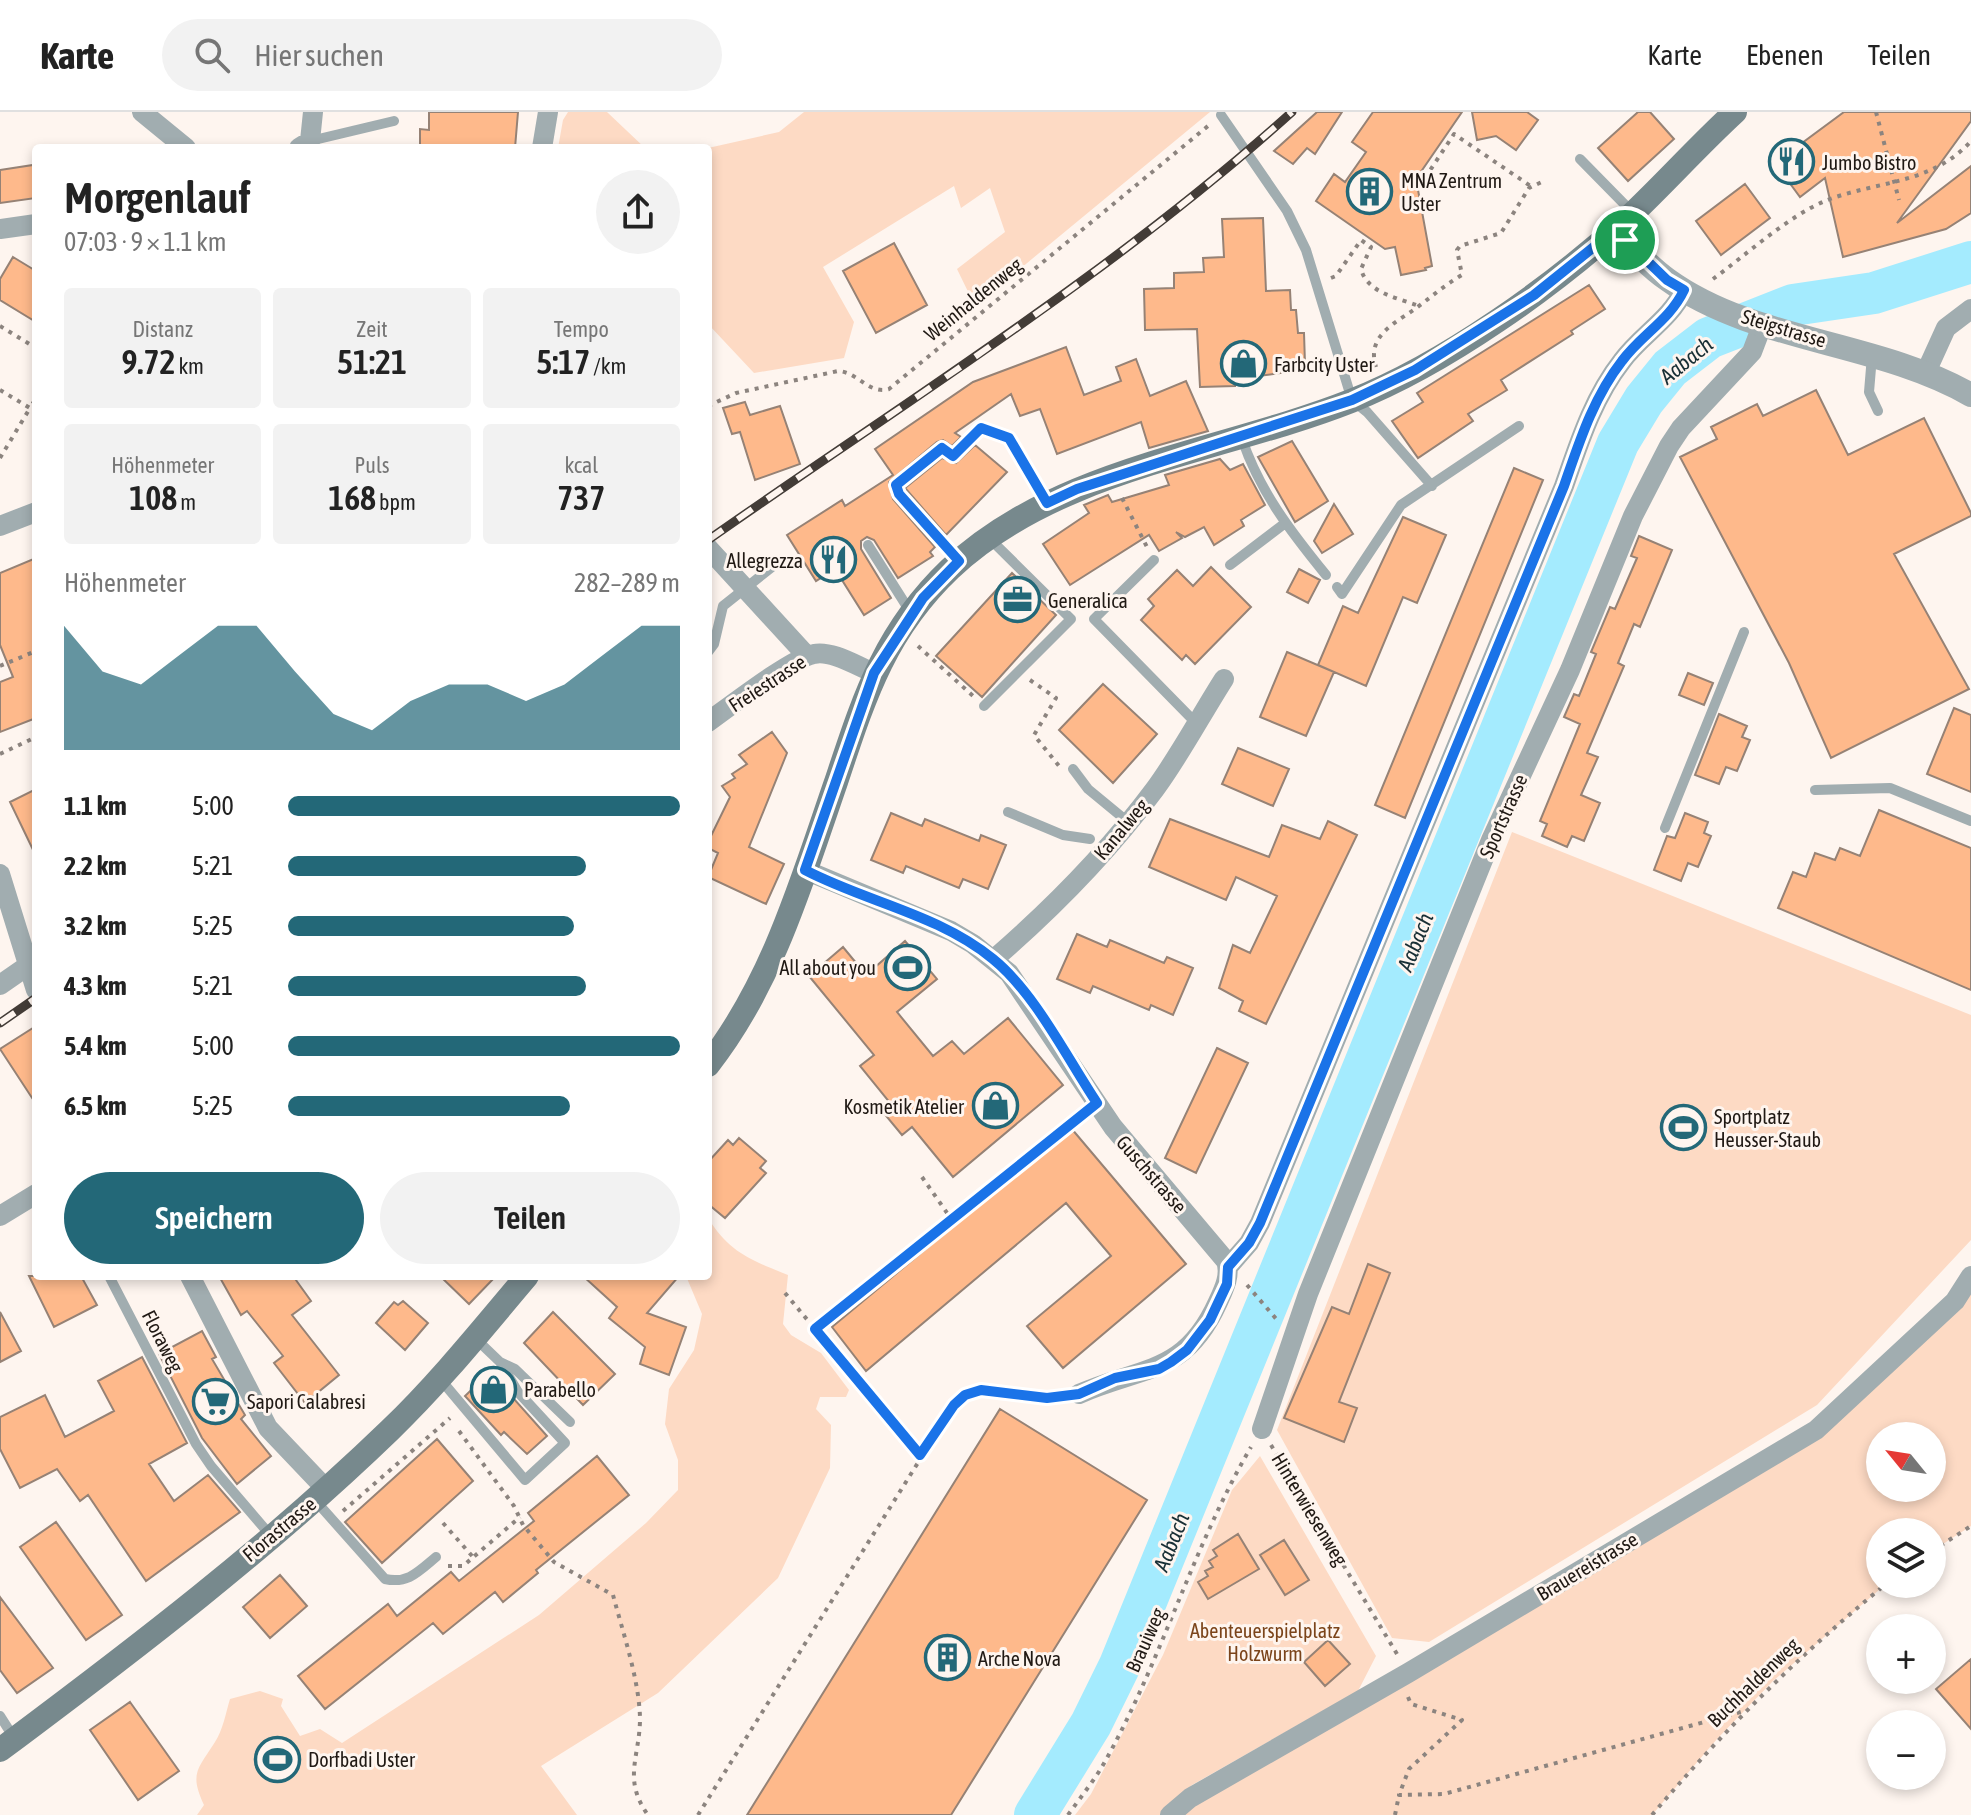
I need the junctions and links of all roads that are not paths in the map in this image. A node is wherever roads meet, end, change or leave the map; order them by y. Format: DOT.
graph roads {
  1 [pos="142,112"];
  2 [pos="313,112"];
  3 [pos="548,112"];
  4 [pos="1735,112"];
  5 [pos="1221,115"];
  6 [pos="394,121"];
  7 [pos="181,144"];
  8 [pos="304,144"];
  9 [pos="308,144"];
  10 [pos="543,144"];
  11 [pos="1580,159"];
  12 [pos="1633,213"];
  13 [pos="32,225"];
  14 [pos="0,229"];
  15 [pos="1615,230"];
  16 [pos="1684,290"];
  17 [pos="1971,309"];
  18 [pos="1768,330"];
  19 [pos="1872,354"];
  20 [pos="1926,372"];
  21 [pos="1350,392"];
  22 [pos="1971,395"];
  23 [pos="1878,411"];
  24 [pos="1519,426"];
  25 [pos="1241,437"];
  26 [pos="1432,486"];
  27 [pos="1047,503"];
  28 [pos="32,514"];
  29 [pos="1284,524"];
  30 [pos="0,526"];
  31 [pos="988,536"];
  32 [pos="868,545"];
  33 [pos="712,552"];
  34 [pos="782,559"];
  35 [pos="1154,560"];
  36 [pos="959,561"];
  37 [pos="1230,565"];
  38 [pos="1326,575"];
  39 [pos="746,587"];
  40 [pos="1337,587"];
  41 [pos="911,613"];
  42 [pos="1744,632"];
  43 [pos="712,647"];
  44 [pos="807,656"];
  45 [pos="874,673"];
  46 [pos="1224,679"];
  47 [pos="984,706"];
  48 [pos="712,719"];
  49 [pos="1196,723"];
  50 [pos="1068,771"];
  51 [pos="1815,790"];
  52 [pos="1008,812"];
  53 [pos="1971,821"];
  54 [pos="1128,822"];
  55 [pos="1665,828"];
  56 [pos="1090,839"];
  57 [pos="805,870"];
  58 [pos="0,874"];
  59 [pos="994,959"];
  60 [pos="32,962"];
  61 [pos="0,985"];
  62 [pos="712,1059"];
  63 [pos="32,1196"];
  64 [pos="0,1216"];
  65 [pos="1228,1267"];
  66 [pos="1971,1276"];
  67 [pos="111,1280"];
  68 [pos="192,1280"];
  69 [pos="524,1280"];
  70 [pos="474,1338"];
  71 [pos="500,1362"];
  72 [pos="439,1378"];
  73 [pos="1079,1394"];
  74 [pos="570,1422"];
  75 [pos="1262,1429"];
  76 [pos="320,1494"];
  77 [pos="271,1536"];
  78 [pos="436,1557"];
  79 [pos="0,1716"];
  80 [pos="8,1745"];
  81 [pos="1170,1815"];
  1 -- 7 [label="street"];
  2 -- 8 [label="street"];
  3 -- 10 [label="street"];
  4 -- 12 [label="main road"];
  5 -- 21 [label="lane"];
  6 -- 9 [label="lane"];
  11 -- 12 [label="lane"];
  12 -- 15 [label="main road"];
  13 -- 14 [label="street"];
  15 -- 16 [label="street, Steigstrasse"];
  15 -- 21 [label="main road"];
  16 -- 18 [label="street, Steigstrasse"];
  16 -- 65 [label="street"];
  17 -- 20 [label="street"];
  18 -- 19 [label="street, Steigstrasse"];
  18 -- 75 [label="street, Sportstrasse"];
  19 -- 20 [label="street, Steigstrasse"];
  19 -- 23 [label="lane"];
  20 -- 22 [label="street, Steigstrasse"];
  21 -- 25 [label="main road"];
  21 -- 26 [label="lane"];
  24 -- 26 [label="lane"];
  25 -- 27 [label="main road"];
  25 -- 29 [label="lane"];
  26 -- 40 [label="lane"];
  27 -- 31 [label="main road"];
  27 -- 36 [label="lane"];
  28 -- 30 [label="street"];
  29 -- 37 [label="lane"];
  29 -- 38 [label="lane"];
  31 -- 36 [label="main road"];
  31 -- 47 [label="lane"];
  32 -- 41 [label="lane"];
  33 -- 39 [label="street"];
  34 -- 39 [label="lane"];
  35 -- 49 [label="lane"];
  36 -- 41 [label="main road"];
  39 -- 43 [label="lane"];
  39 -- 44 [label="street"];
  41 -- 45 [label="main road"];
  42 -- 55 [label="lane"];
  44 -- 45 [label="street, Freiestrasse"];
  44 -- 48 [label="street, Freiestrasse"];
  45 -- 57 [label="main road"];
  46 -- 49 [label="street, Kanalweg"];
  49 -- 54 [label="street, Kanalweg"];
  50 -- 54 [label="lane"];
  51 -- 53 [label="lane"];
  52 -- 56 [label="lane"];
  54 -- 59 [label="street, Kanalweg"];
  57 -- 59 [label="street, Guschstrasse"];
  57 -- 62 [label="main road"];
  58 -- 60 [label="street"];
  59 -- 65 [label="street, Guschstrasse"];
  60 -- 61 [label="street"];
  63 -- 64 [label="street"];
  65 -- 73 [label="street"];
  66 -- 81 [label="street, Brauereistrasse"];
  67 -- 77 [label="lane, Floraweg"];
  68 -- 76 [label="street"];
  69 -- 70 [label="main road, Florastrasse"];
  70 -- 71 [label="lane"];
  70 -- 72 [label="main road, Florastrasse"];
  71 -- 72 [label="lane"];
  71 -- 74 [label="lane"];
  72 -- 76 [label="main road, Florastrasse"];
  76 -- 77 [label="main road, Florastrasse"];
  76 -- 78 [label="lane"];
  77 -- 80 [label="main road, Florastrasse"];
  79 -- 80 [label="lane"];
}
